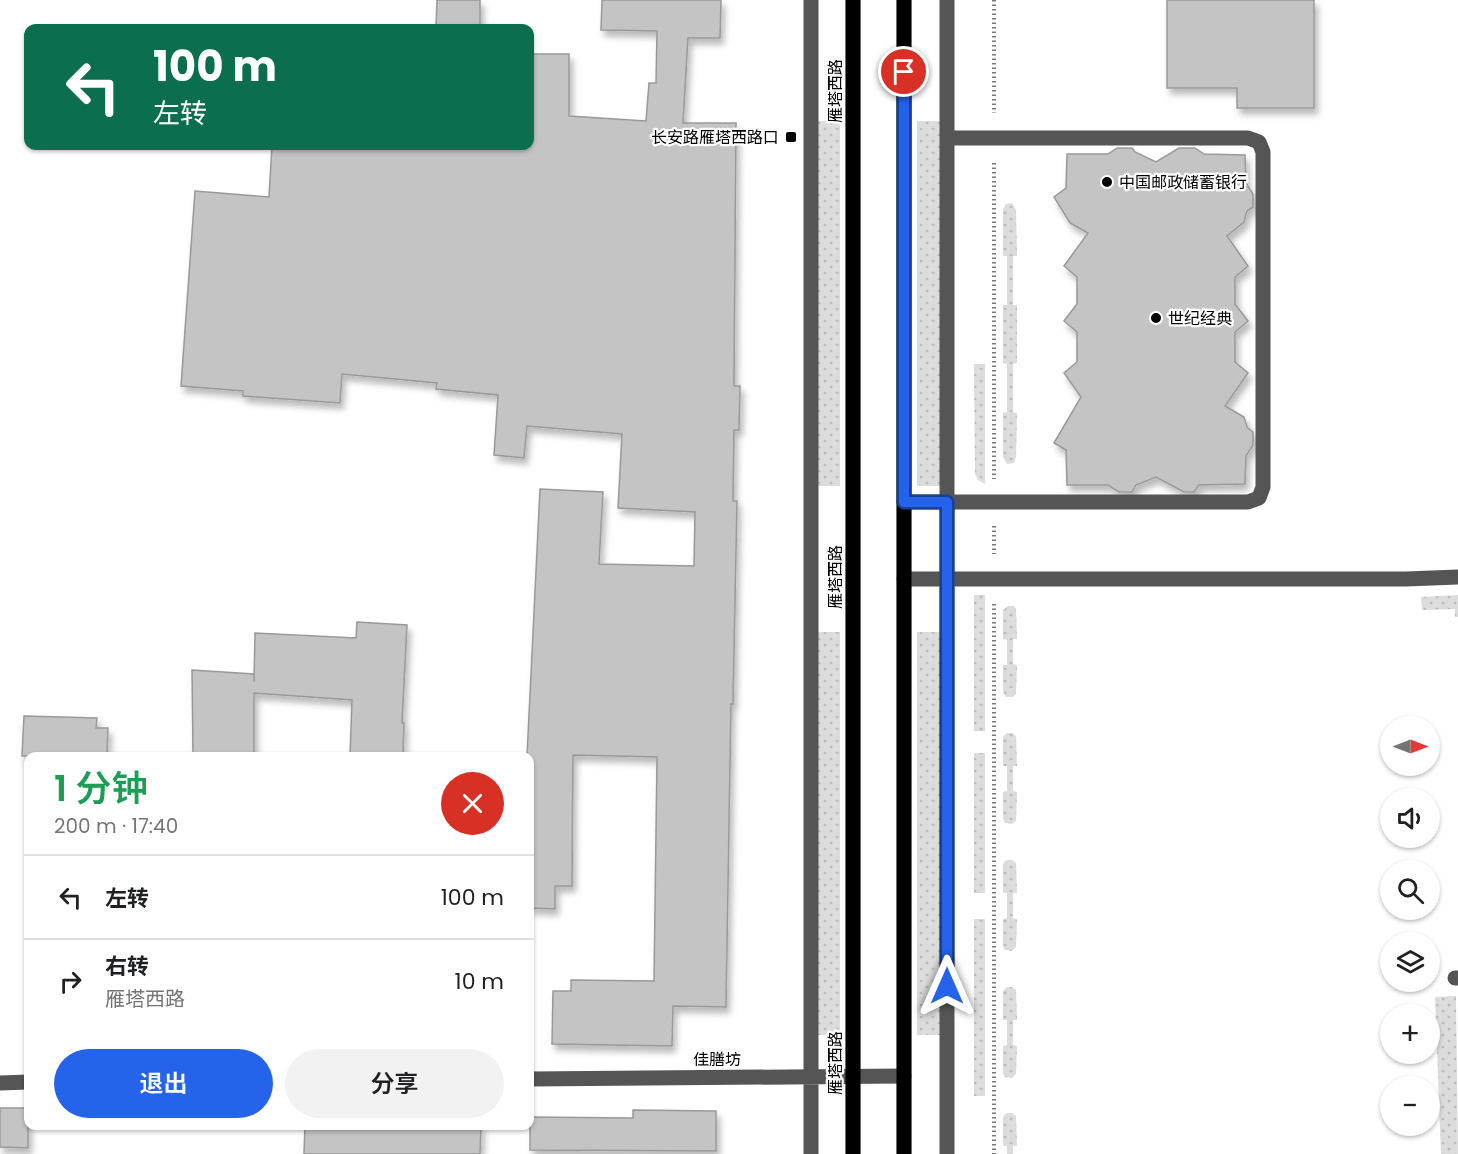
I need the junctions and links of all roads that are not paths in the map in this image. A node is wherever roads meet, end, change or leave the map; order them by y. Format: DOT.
graph roads {
  1 [pos="811,0"];
  2 [pos="854,0"];
  3 [pos="904,0"];
  4 [pos="947,0"];
  5 [pos="947,138"];
  6 [pos="904,502"];
  7 [pos="947,502"];
  8 [pos="1458,577"];
  9 [pos="904,579"];
  10 [pos="947,579"];
  11 [pos="854,1076"];
  12 [pos="904,1076"];
  13 [pos="811,1077"];
  14 [pos="534,1079"];
  15 [pos="24,1082"];
  16 [pos="0,1083"];
  17 [pos="811,1154"];
  18 [pos="854,1154"];
  19 [pos="904,1154"];
  20 [pos="947,1154"];
  1 -- 13 [label="street"];
  2 -- 11 [label="main road, 雁塔西路"];
  3 -- 6 [label="main road"];
  4 -- 5 [label="street"];
  5 -- 7 [label="street"];
  5 -- 7 [label="street"];
  6 -- 7 [label="street"];
  6 -- 9 [label="main road"];
  7 -- 10 [label="street"];
  8 -- 10 [label="street"];
  9 -- 10 [label="street"];
  9 -- 12 [label="main road"];
  10 -- 20 [label="street"];
  11 -- 12 [label="street, 佳膳坊"];
  11 -- 13 [label="street, 佳膳坊"];
  11 -- 18 [label="main road, 雁塔西路"];
  12 -- 19 [label="main road"];
  13 -- 14 [label="street, 佳膳坊"];
  13 -- 17 [label="street"];
  15 -- 16 [label="street"];
}
